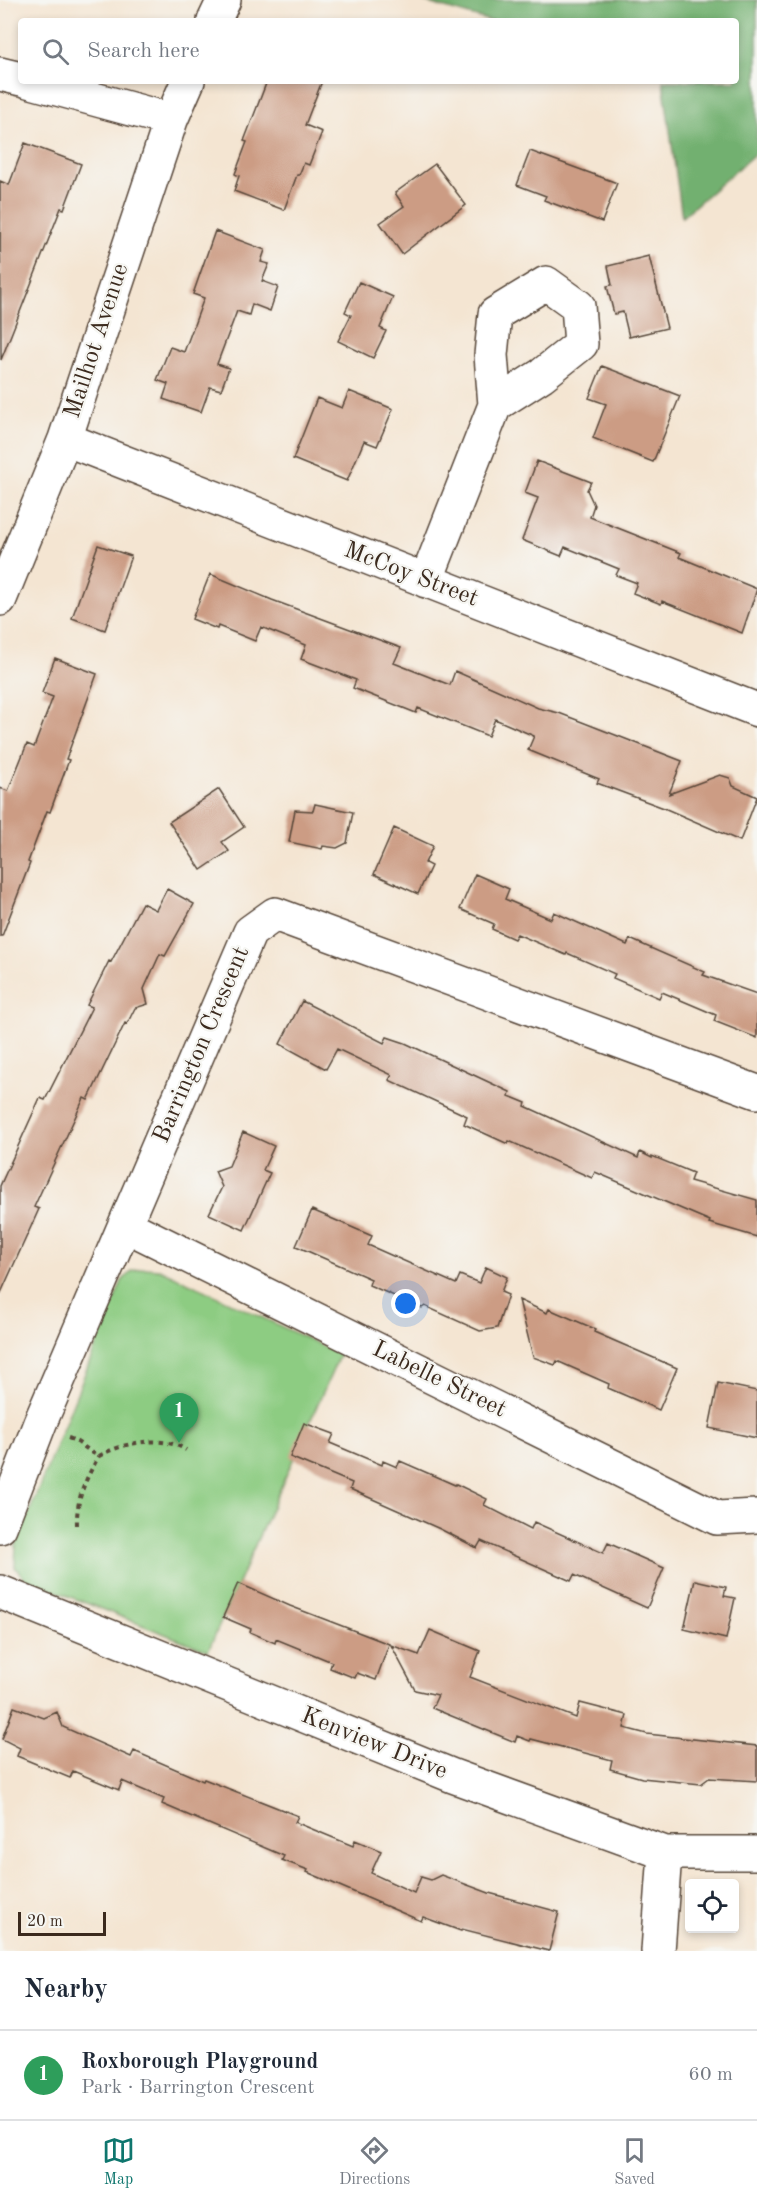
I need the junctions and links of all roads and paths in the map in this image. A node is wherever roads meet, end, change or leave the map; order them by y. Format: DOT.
graph roads {
  1 [pos="224,0"];
  2 [pos="215,18"];
  3 [pos="0,74"];
  4 [pos="18,78"];
  5 [pos="39,84"];
  6 [pos="187,84"];
  7 [pos="171,120"];
  8 [pos="495,405"];
  9 [pos="65,439"];
  10 [pos="426,580"];
  11 [pos="0,599"];
  12 [pos="757,710"];
  13 [pos="757,1092"];
  14 [pos="125,1225"];
  15 [pos="40,1423"];
  16 [pos="186,1450"];
  17 [pos="99,1456"];
  18 [pos="757,1516"];
  19 [pos="77,1525"];
  20 [pos="0,1527"];
  21 [pos="0,1592"];
  22 [pos="665,1853"];
  23 [pos="757,1853"];
  24 [pos="658,1951"];
  1 -- 2 [label="street"];
  3 -- 4 [label="street"];
  5 -- 7 [label="street"];
  6 -- 7 [label="street, Mailhot Avenue"];
  7 -- 9 [label="street, Mailhot Avenue"];
  8 -- 10 [label="street"];
  9 -- 10 [label="street, McCoy Street"];
  9 -- 11 [label="street, Mailhot Avenue"];
  10 -- 12 [label="street, McCoy Street"];
  13 -- 14 [label="street, Barrington Crescent"];
  14 -- 15 [label="street, Barrington Crescent"];
  14 -- 18 [label="street, Labelle Street"];
  15 -- 17 [label="path"];
  15 -- 20 [label="street, Barrington Crescent"];
  16 -- 17 [label="path"];
  17 -- 19 [label="path"];
  21 -- 22 [label="street, Kenview Drive"];
  22 -- 23 [label="street, Kenview Drive"];
  22 -- 24 [label="street"];
}
